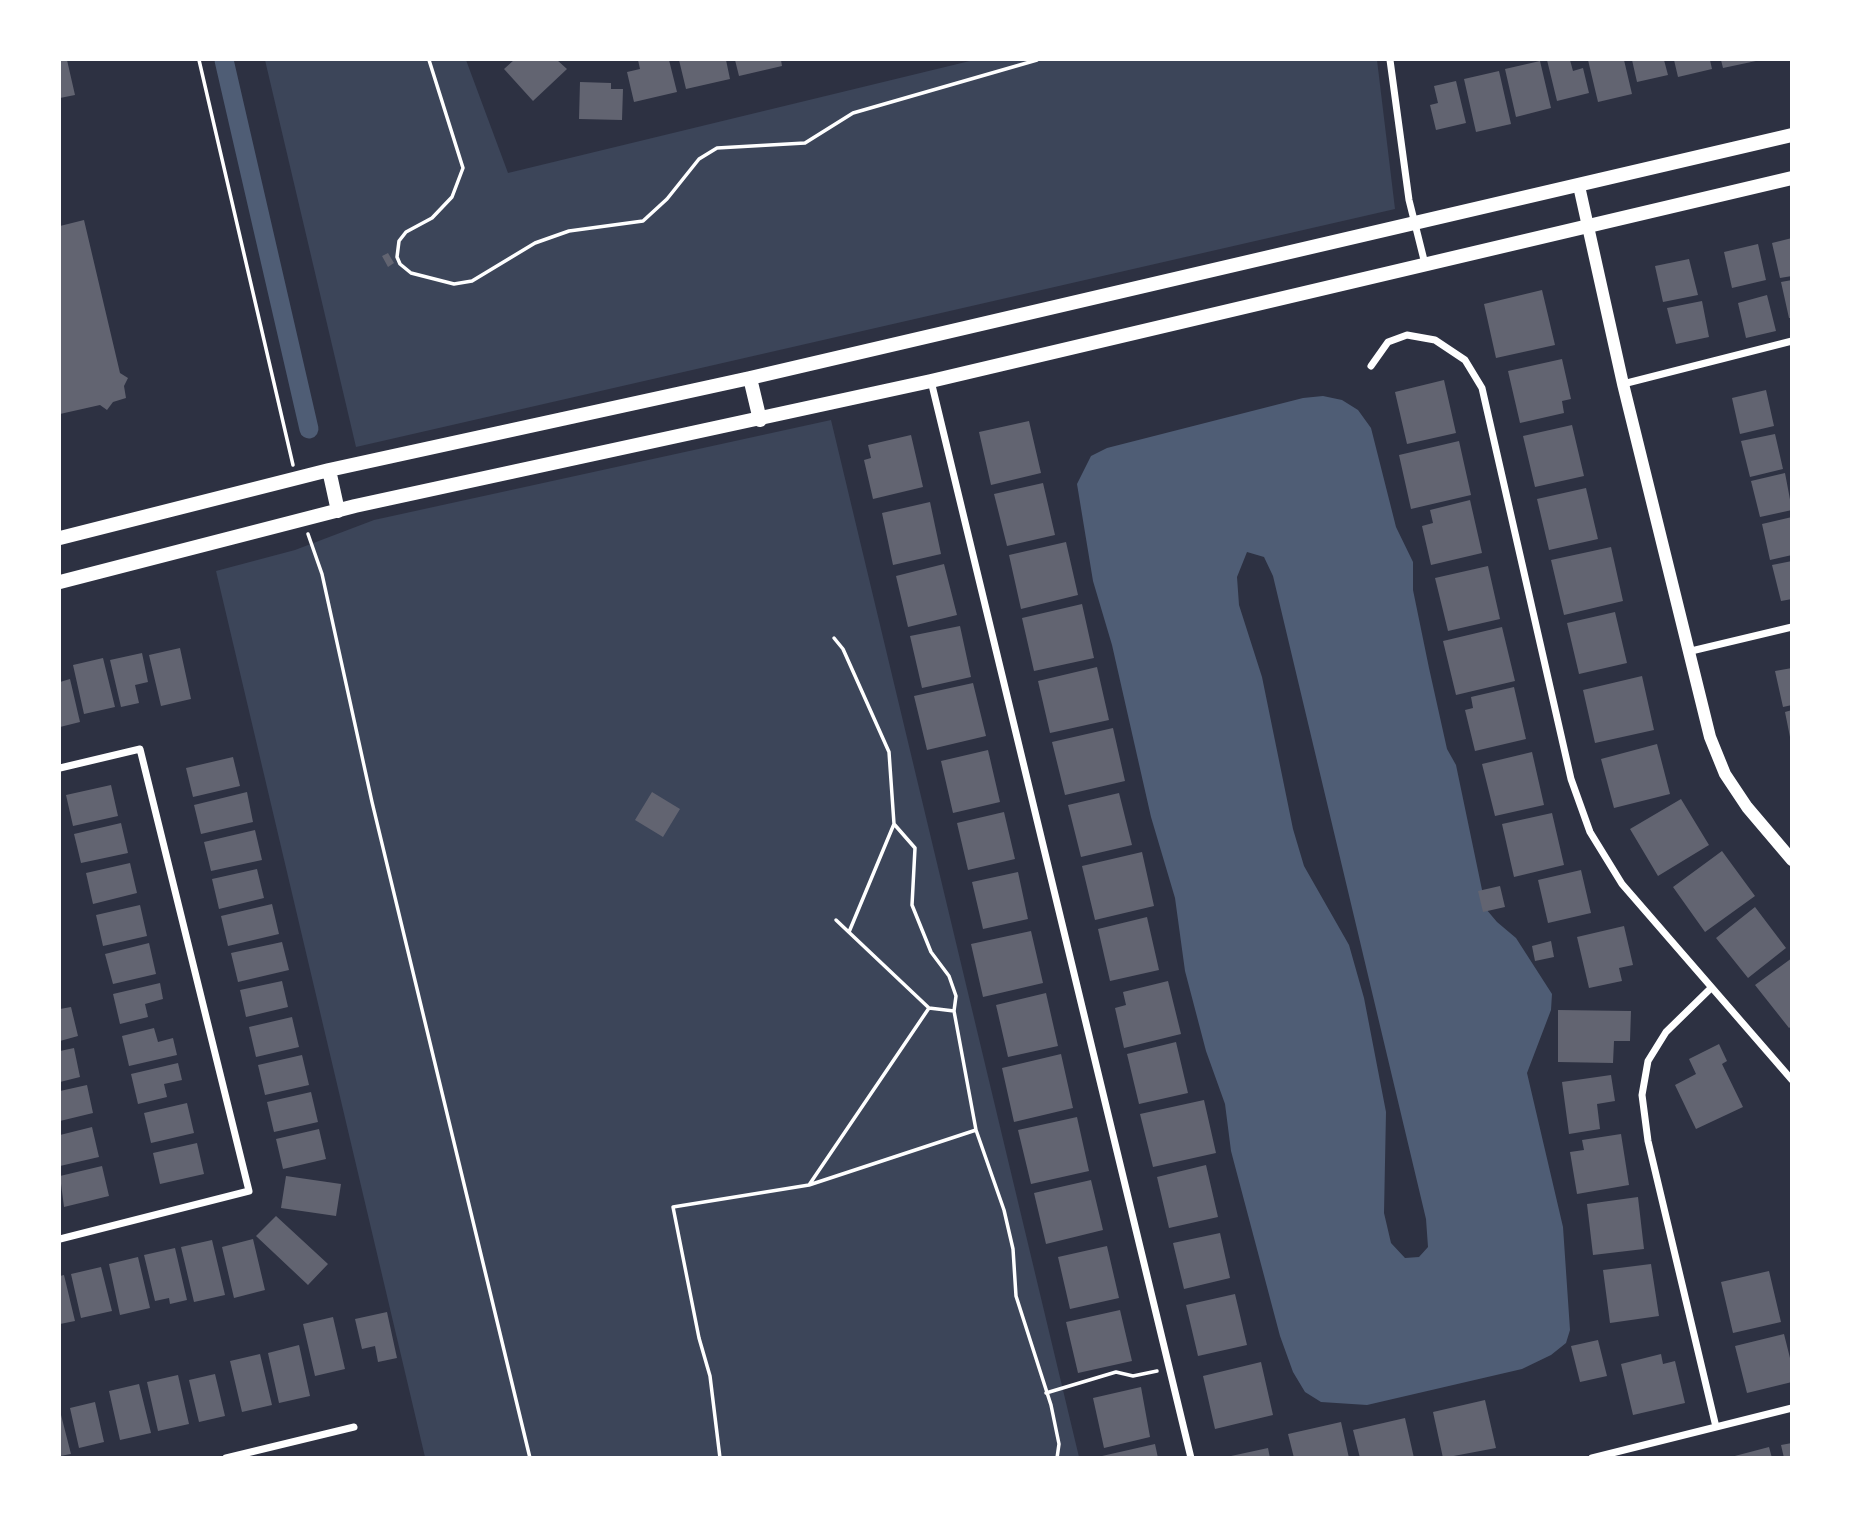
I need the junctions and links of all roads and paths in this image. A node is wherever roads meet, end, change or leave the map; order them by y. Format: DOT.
graph roads {
  1 [pos="199,60"];
  2 [pos="429,60"];
  3 [pos="1037,60"];
  4 [pos="1390,60"];
  5 [pos="1791,135"];
  6 [pos="1791,178"];
  7 [pos="1579,186"];
  8 [pos="1416,223"];
  9 [pos="1588,226"];
  10 [pos="1425,264"];
  11 [pos="1791,341"];
  12 [pos="1371,366"];
  13 [pos="750,378"];
  14 [pos="931,381"];
  15 [pos="1623,384"];
  16 [pos="760,420"];
  17 [pos="329,470"];
  18 [pos="297,478"];
  19 [pos="338,511"];
  20 [pos="303,521"];
  21 [pos="60,538"];
  22 [pos="60,582"];
  23 [pos="1791,627"];
  24 [pos="834,638"];
  25 [pos="1687,652"];
  26 [pos="60,768"];
  27 [pos="894,824"];
  28 [pos="1791,860"];
  29 [pos="836,920"];
  30 [pos="849,932"];
  31 [pos="1710,989"];
  32 [pos="929,1008"];
  33 [pos="954,1011"];
  34 [pos="1791,1080"];
  35 [pos="976,1130"];
  36 [pos="809,1185"];
  37 [pos="60,1239"];
  38 [pos="1169,1368"];
  39 [pos="1046,1393"];
  40 [pos="1791,1408"];
  41 [pos="354,1427"];
  42 [pos="1716,1427"];
  43 [pos="226,1458"];
  44 [pos="530,1458"];
  45 [pos="720,1458"];
  46 [pos="1057,1458"];
  47 [pos="1191,1458"];
  48 [pos="1592,1458"];
  1 -- 18 [label="path"];
  2 -- 3 [label="path"];
  4 -- 8 [label="street"];
  5 -- 7 [label="main road"];
  6 -- 9 [label="main road"];
  7 -- 8 [label="main road"];
  7 -- 9 [label="street"];
  8 -- 10 [label="street"];
  8 -- 13 [label="main road"];
  9 -- 10 [label="main road"];
  9 -- 15 [label="street"];
  10 -- 14 [label="main road"];
  11 -- 15 [label="street"];
  12 -- 31 [label="street"];
  13 -- 16 [label="main road"];
  13 -- 17 [label="main road"];
  14 -- 16 [label="main road"];
  14 -- 38 [label="street"];
  15 -- 25 [label="street"];
  16 -- 19 [label="main road"];
  17 -- 18 [label="main road"];
  17 -- 19 [label="main road"];
  18 -- 21 [label="main road"];
  19 -- 20 [label="main road"];
  20 -- 22 [label="main road"];
  20 -- 44 [label="path"];
  23 -- 25 [label="street"];
  24 -- 27 [label="path"];
  25 -- 28 [label="street"];
  26 -- 37 [label="street"];
  27 -- 30 [label="path"];
  27 -- 33 [label="path"];
  29 -- 30 [label="path"];
  30 -- 32 [label="path"];
  31 -- 34 [label="street"];
  31 -- 42 [label="street"];
  32 -- 33 [label="path"];
  32 -- 36 [label="path"];
  33 -- 35 [label="path"];
  35 -- 36 [label="path"];
  35 -- 39 [label="path"];
  36 -- 45 [label="path"];
  38 -- 39 [label="path"];
  38 -- 47 [label="street"];
  39 -- 46 [label="path"];
  40 -- 42 [label="street"];
  41 -- 43 [label="street"];
  42 -- 48 [label="street"];
}
